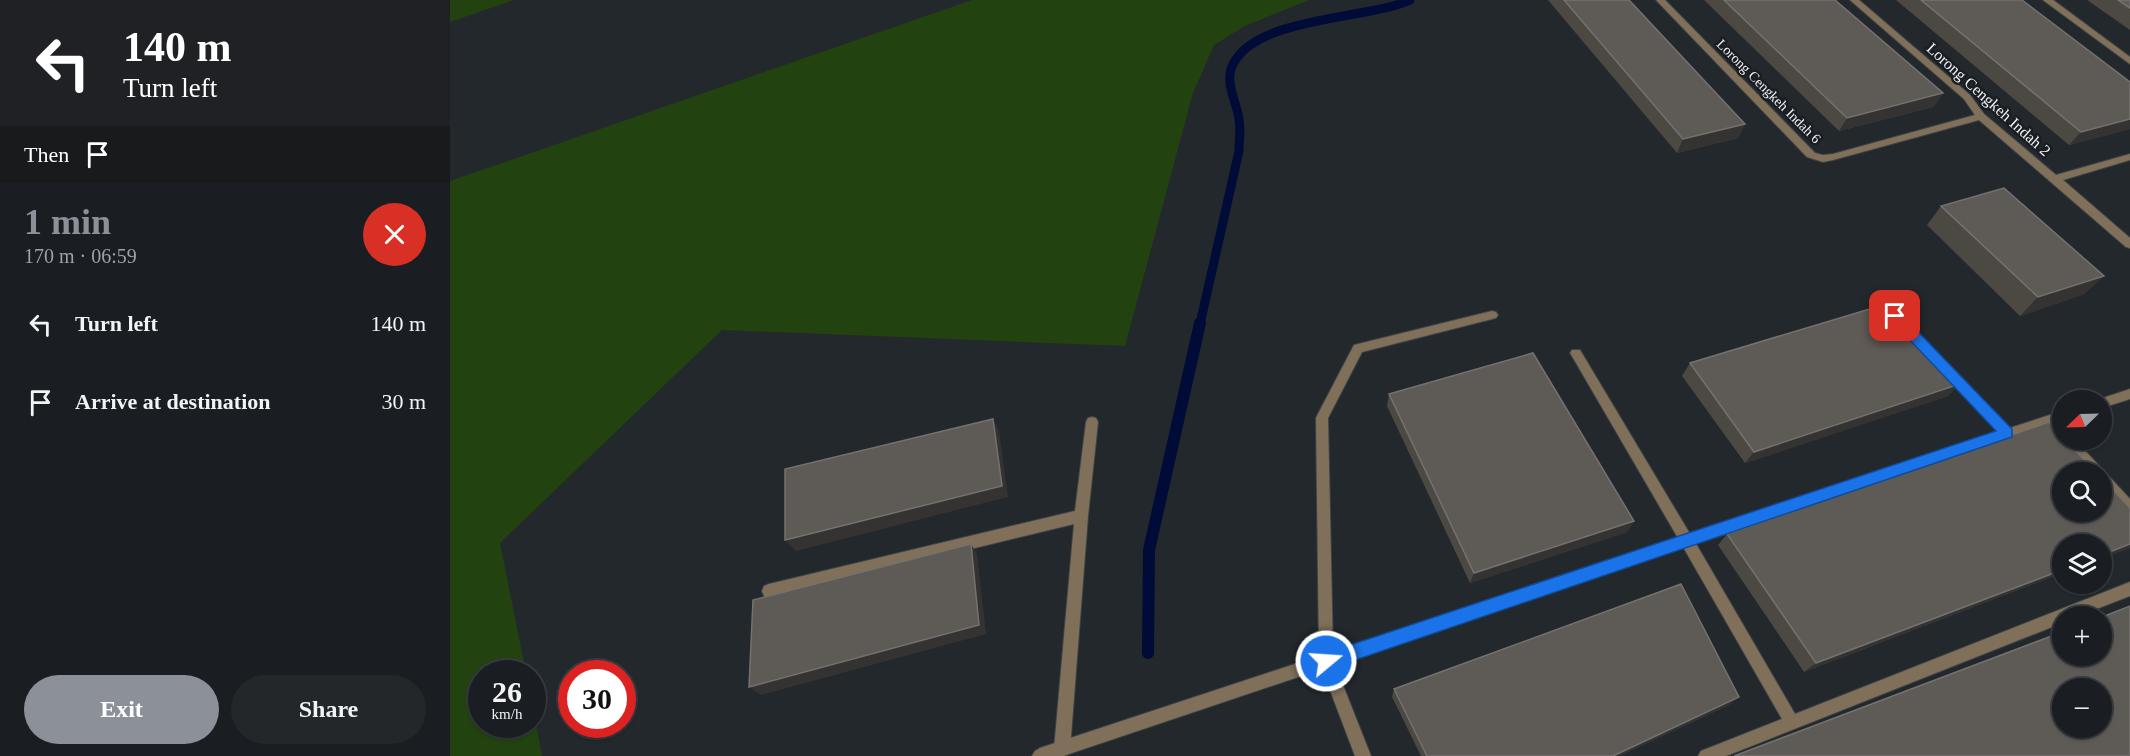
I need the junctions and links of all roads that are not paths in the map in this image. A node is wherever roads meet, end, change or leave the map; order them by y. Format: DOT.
graph roads {
  1 [pos="1660,0"];
  2 [pos="1854,0"];
  3 [pos="2047,0"];
  4 [pos="2130,61"];
  5 [pos="1981,116"];
  6 [pos="2130,157"];
  7 [pos="2055,179"];
  8 [pos="2130,244"];
  9 [pos="1492,315"];
  10 [pos="1576,353"];
  11 [pos="1939,362"];
  12 [pos="2130,394"];
  13 [pos="2112,400"];
  14 [pos="2052,419"];
  15 [pos="1092,422"];
  16 [pos="2007,433"];
  17 [pos="2077,450"];
  18 [pos="2088,462"];
  19 [pos="2112,488"];
  20 [pos="2130,508"];
  21 [pos="1081,516"];
  22 [pos="1687,542"];
  23 [pos="2130,589"];
  24 [pos="769,591"];
  25 [pos="1326,661"];
  26 [pos="1792,723"];
  27 [pos="1062,749"];
  28 [pos="1040,756"];
  29 [pos="1363,756"];
  30 [pos="1706,756"];
  1 -- 5 [label="street, Lorong Cengkeh Indah 6"];
  2 -- 5 [label="street, Lorong Cengkeh Indah 2"];
  3 -- 4 [label="street"];
  5 -- 7 [label="street, Lorong Cengkeh Indah 2"];
  6 -- 7 [label="street"];
  7 -- 8 [label="street, Lorong Cengkeh Indah 2"];
  9 -- 25 [label="street"];
  10 -- 22 [label="street"];
  11 -- 16 [label="street"];
  12 -- 13 [label="street"];
  14 -- 16 [label="street"];
  15 -- 21 [label="street"];
  16 -- 22 [label="street"];
  17 -- 18 [label="street"];
  19 -- 20 [label="street"];
  21 -- 24 [label="street"];
  21 -- 27 [label="street"];
  22 -- 25 [label="street"];
  22 -- 26 [label="street"];
  23 -- 26 [label="street"];
  25 -- 27 [label="street"];
  25 -- 29 [label="street"];
  26 -- 30 [label="street"];
  27 -- 28 [label="street"];
}
